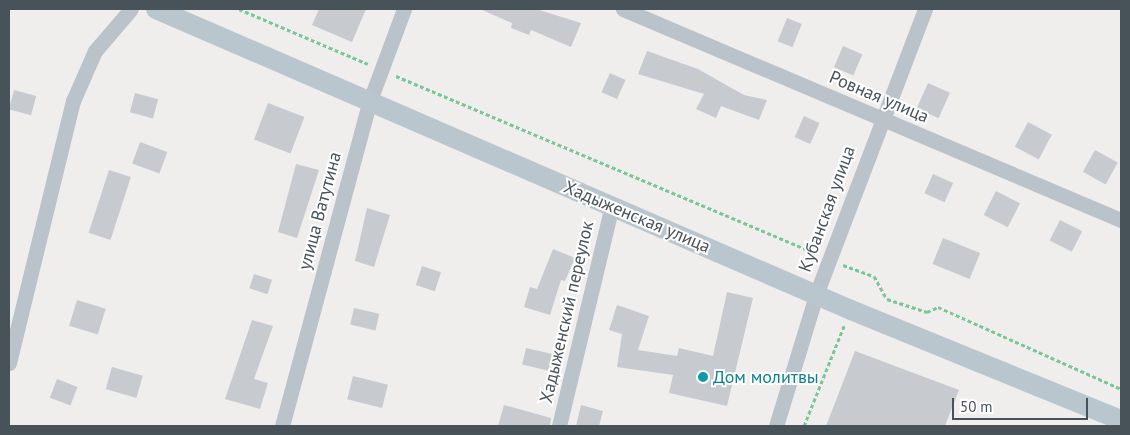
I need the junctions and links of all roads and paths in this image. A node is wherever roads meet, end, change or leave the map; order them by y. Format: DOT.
graph roads {
  1 [pos="131,9"];
  2 [pos="156,9"];
  3 [pos="238,9"];
  4 [pos="404,9"];
  5 [pos="622,9"];
  6 [pos="925,9"];
  7 [pos="380,69"];
  8 [pos="369,103"];
  9 [pos="881,118"];
  10 [pos="612,206"];
  11 [pos="1121,220"];
  12 [pos="829,260"];
  13 [pos="817,292"];
  14 [pos="851,310"];
  15 [pos="9,364"];
  16 [pos="1121,389"];
  17 [pos="1121,420"];
  18 [pos="282,426"];
  19 [pos="559,426"];
  20 [pos="776,426"];
  21 [pos="804,426"];
  1 -- 15 [label="street"];
  2 -- 8 [label="main road, Хадыженская улица"];
  3 -- 7 [label="path"];
  4 -- 7 [label="street, улица Ватутина"];
  5 -- 9 [label="street, Ровная улица"];
  6 -- 9 [label="street, Кубанская улица"];
  7 -- 8 [label="street, улица Ватутина"];
  7 -- 12 [label="path"];
  8 -- 10 [label="main road, Хадыженская улица"];
  8 -- 18 [label="street, улица Ватутина"];
  9 -- 11 [label="street, Ровная улица"];
  9 -- 12 [label="street, Кубанская улица"];
  10 -- 13 [label="main road, Хадыженская улица"];
  10 -- 19 [label="street, Хадыженский переулок"];
  12 -- 13 [label="street, Кубанская улица"];
  12 -- 16 [label="path"];
  13 -- 14 [label="main road, Хадыженская улица"];
  13 -- 20 [label="street, Кубанская улица"];
  14 -- 17 [label="main road, Хадыженская улица"];
  14 -- 21 [label="path"];
}
